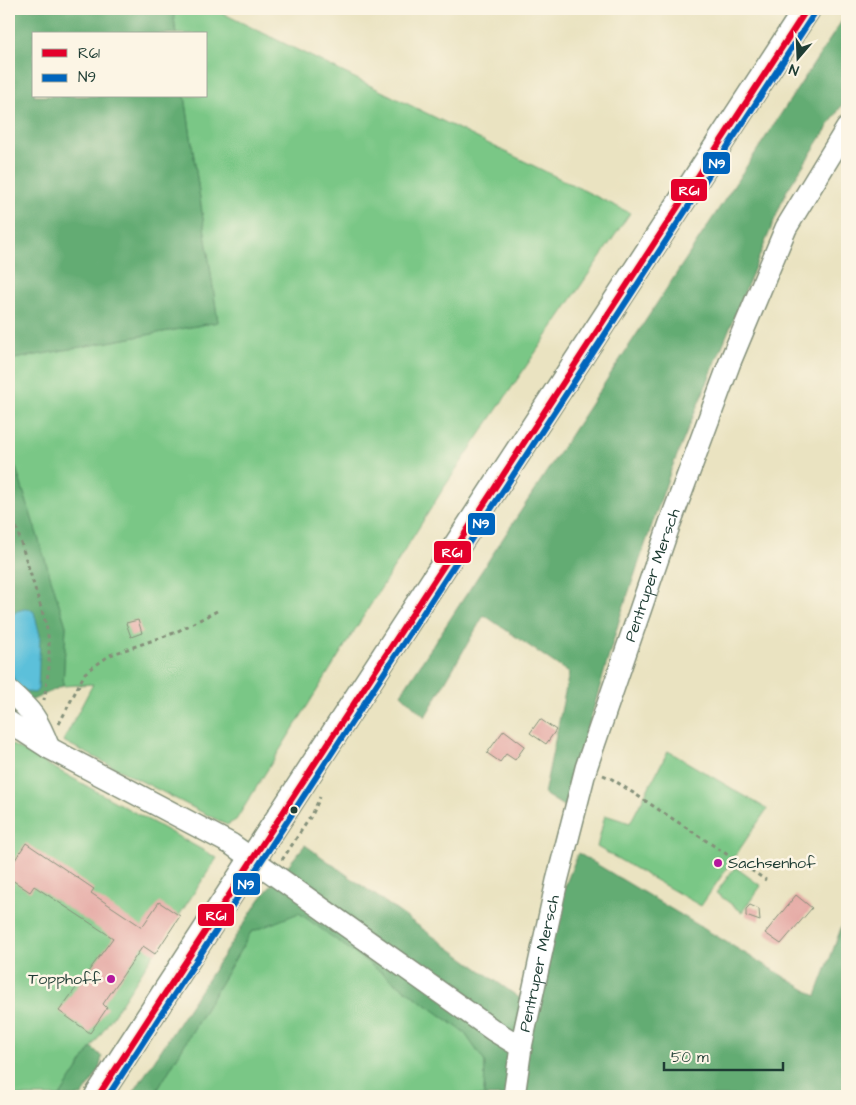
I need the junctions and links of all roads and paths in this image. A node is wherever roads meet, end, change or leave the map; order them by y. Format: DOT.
graph roads {
  1 [pos="806,9"];
  2 [pos="847,128"];
  3 [pos="9,504"];
  4 [pos="217,612"];
  5 [pos="10,696"];
  6 [pos="9,722"];
  7 [pos="41,726"];
  8 [pos="49,748"];
  9 [pos="586,768"];
  10 [pos="254,859"];
  11 [pos="766,880"];
  12 [pos="521,1046"];
  13 [pos="98,1096"];
  14 [pos="514,1096"];
  1 -- 10 [label="main road"];
  2 -- 9 [label="street, Pentruper Mersch"];
  3 -- 7 [label="path"];
  4 -- 8 [label="path"];
  5 -- 7 [label="street"];
  6 -- 8 [label="street, Pentruper Mersch"];
  7 -- 8 [label="street"];
  8 -- 10 [label="street, Pentruper Mersch"];
  9 -- 11 [label="path"];
  9 -- 12 [label="street, Pentruper Mersch"];
  10 -- 12 [label="street, Pentruper Mersch"];
  10 -- 13 [label="main road"];
  12 -- 14 [label="street, Pentruper Mersch"];
}
